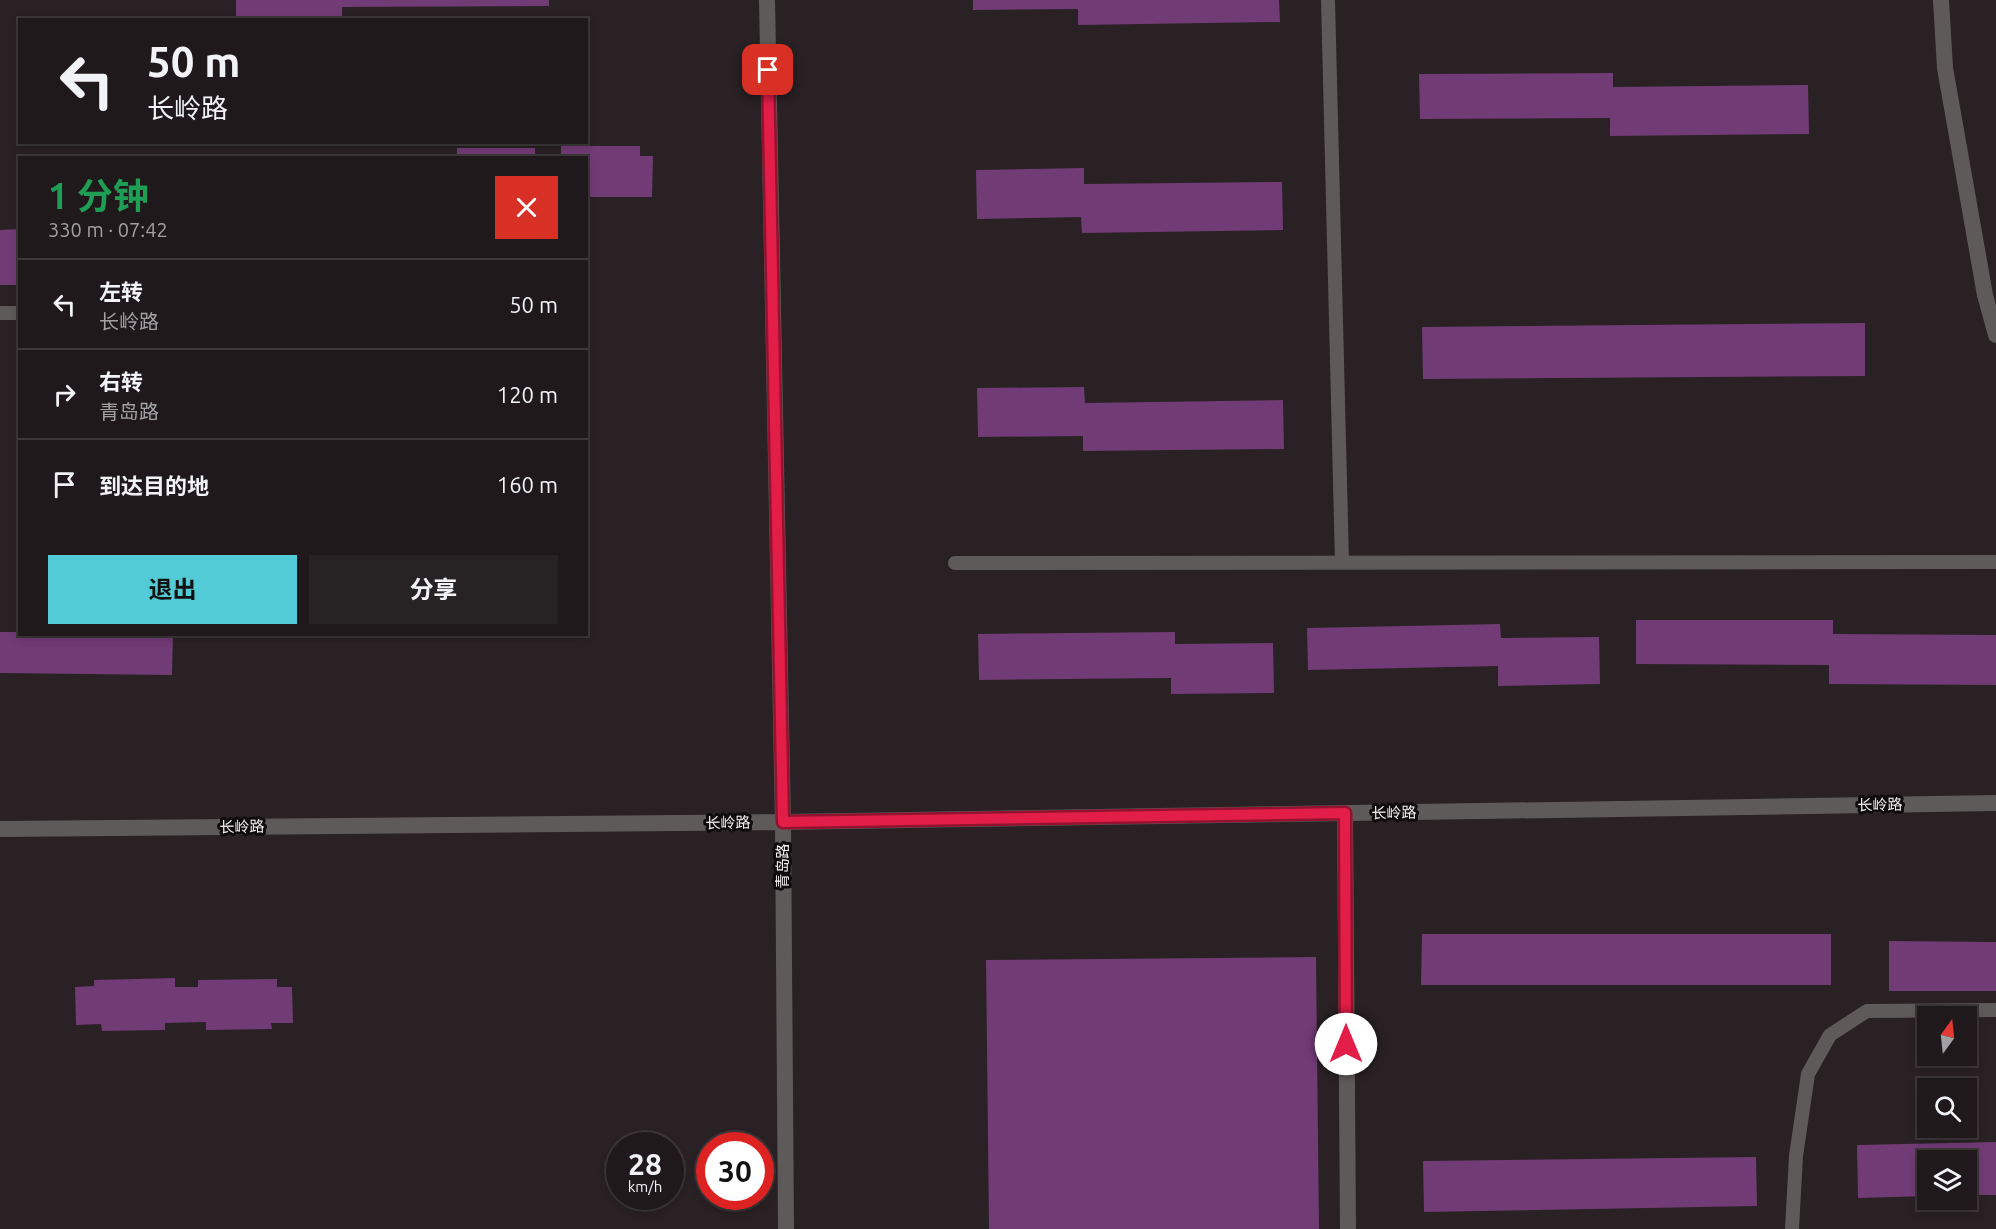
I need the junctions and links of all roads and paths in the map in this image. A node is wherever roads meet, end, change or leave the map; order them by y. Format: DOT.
graph roads {
  1 [pos="767,0"];
  2 [pos="1328,0"];
  3 [pos="1941,0"];
  4 [pos="0,313"];
  5 [pos="18,314"];
  6 [pos="1996,335"];
  7 [pos="1341,562"];
  8 [pos="1996,562"];
  9 [pos="955,563"];
  10 [pos="1996,804"];
  11 [pos="1345,813"];
  12 [pos="783,822"];
  13 [pos="0,830"];
  14 [pos="1996,1010"];
  15 [pos="786,1229"];
  16 [pos="1348,1229"];
  17 [pos="1792,1229"];
  1 -- 12 [label="street, 青岛路"];
  2 -- 7 [label="lane"];
  3 -- 6 [label="street"];
  4 -- 5 [label="lane"];
  7 -- 8 [label="lane"];
  7 -- 9 [label="lane"];
  10 -- 11 [label="street, 长岭路"];
  11 -- 12 [label="street, 长岭路"];
  11 -- 16 [label="street"];
  12 -- 13 [label="street, 长岭路"];
  12 -- 15 [label="street, 青岛路"];
  14 -- 17 [label="lane"];
}
